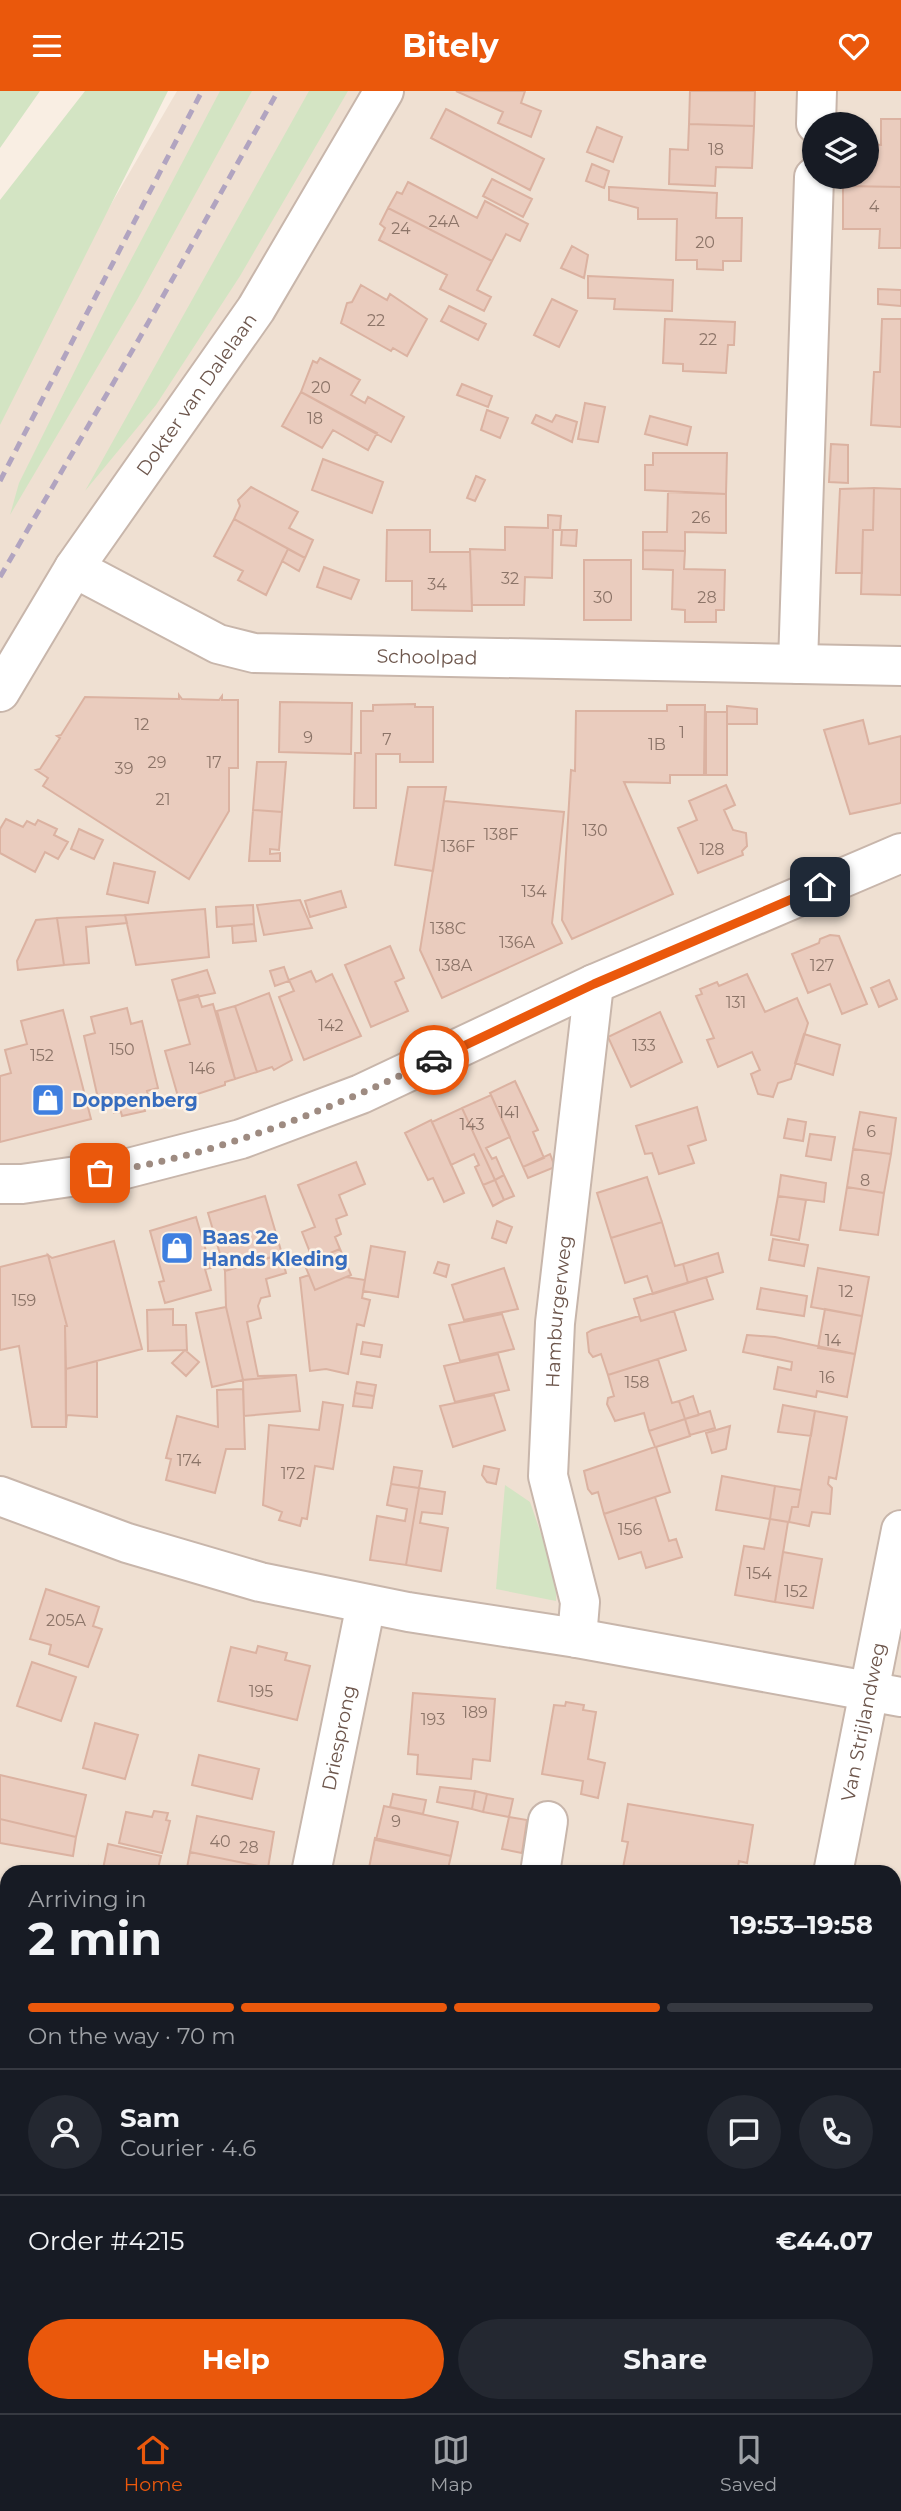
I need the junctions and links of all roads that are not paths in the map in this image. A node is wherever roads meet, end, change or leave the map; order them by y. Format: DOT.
graph roads {
  1 [pos="384,91"];
  2 [pos="817,91"];
  3 [pos="816,112"];
  4 [pos="814,189"];
  5 [pos="74,568"];
  6 [pos="798,663"];
  7 [pos="901,666"];
  8 [pos="0,692"];
  9 [pos="899,859"];
  10 [pos="594,984"];
  11 [pos="0,1184"];
  12 [pos="0,1496"];
  13 [pos="901,1530"];
  14 [pos="366,1604"];
  15 [pos="578,1638"];
  16 [pos="886,1694"];
  17 [pos="548,1821"];
  18 [pos="313,1865"];
  19 [pos="541,1865"];
  20 [pos="835,1865"];
  1 -- 5 [label="street, Dokter van Dalelaan"];
  2 -- 3 [label="street"];
  4 -- 6 [label="street"];
  5 -- 6 [label="street, Schoolpad"];
  5 -- 8 [label="street, Dokter van Dalelaan"];
  6 -- 7 [label="street, Schoolpad"];
  9 -- 10 [label="street"];
  10 -- 11 [label="street"];
  10 -- 15 [label="street, Hamburgerweg"];
  12 -- 14 [label="street"];
  13 -- 16 [label="street, Van Strijlandweg"];
  14 -- 15 [label="street"];
  14 -- 18 [label="street, Driesprong"];
  15 -- 16 [label="street"];
  16 -- 20 [label="street, Van Strijlandweg"];
  17 -- 19 [label="street"];
}
